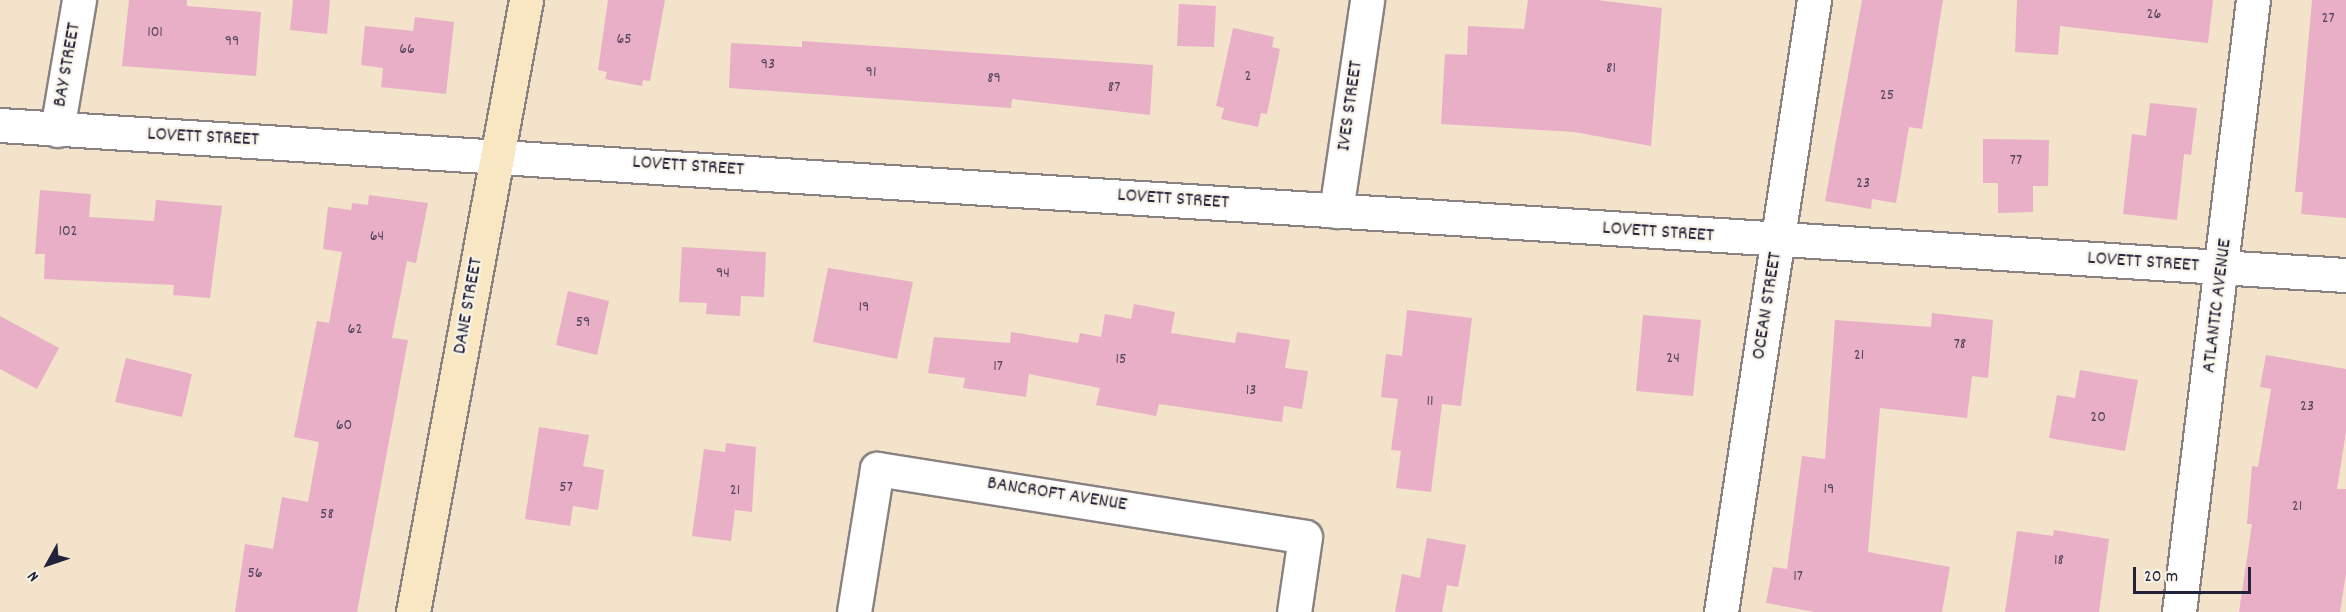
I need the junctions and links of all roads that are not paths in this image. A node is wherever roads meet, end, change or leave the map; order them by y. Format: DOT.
graph roads {
  1 [pos="79,0"];
  2 [pos="526,0"];
  3 [pos="1366,0"];
  4 [pos="1814,0"];
  5 [pos="2253,0"];
  6 [pos="0,125"];
  7 [pos="57,130"];
  8 [pos="496,153"];
  9 [pos="1336,211"];
  10 [pos="1778,241"];
  11 [pos="2223,268"];
  12 [pos="2346,275"];
  13 [pos="413,612"];
  14 [pos="854,612"];
  15 [pos="1294,612"];
  16 [pos="1721,612"];
  17 [pos="2179,612"];
  1 -- 7 [label="street, BAY STREET"];
  2 -- 8 [label="street, DANE STREET"];
  3 -- 9 [label="street, IVES STREET"];
  4 -- 10 [label="street, OCEAN STREET"];
  5 -- 11 [label="street, ATLANTIC AVENUE"];
  6 -- 7 [label="street, LOVETT STREET"];
  7 -- 8 [label="street, LOVETT STREET"];
  8 -- 9 [label="street, LOVETT STREET"];
  8 -- 13 [label="street, DANE STREET"];
  9 -- 10 [label="street, LOVETT STREET"];
  10 -- 11 [label="street, LOVETT STREET"];
  10 -- 16 [label="street, OCEAN STREET"];
  11 -- 12 [label="street, LOVETT STREET"];
  11 -- 17 [label="street, ATLANTIC AVENUE"];
  14 -- 15 [label="street, BANCROFT AVENUE"];
}
